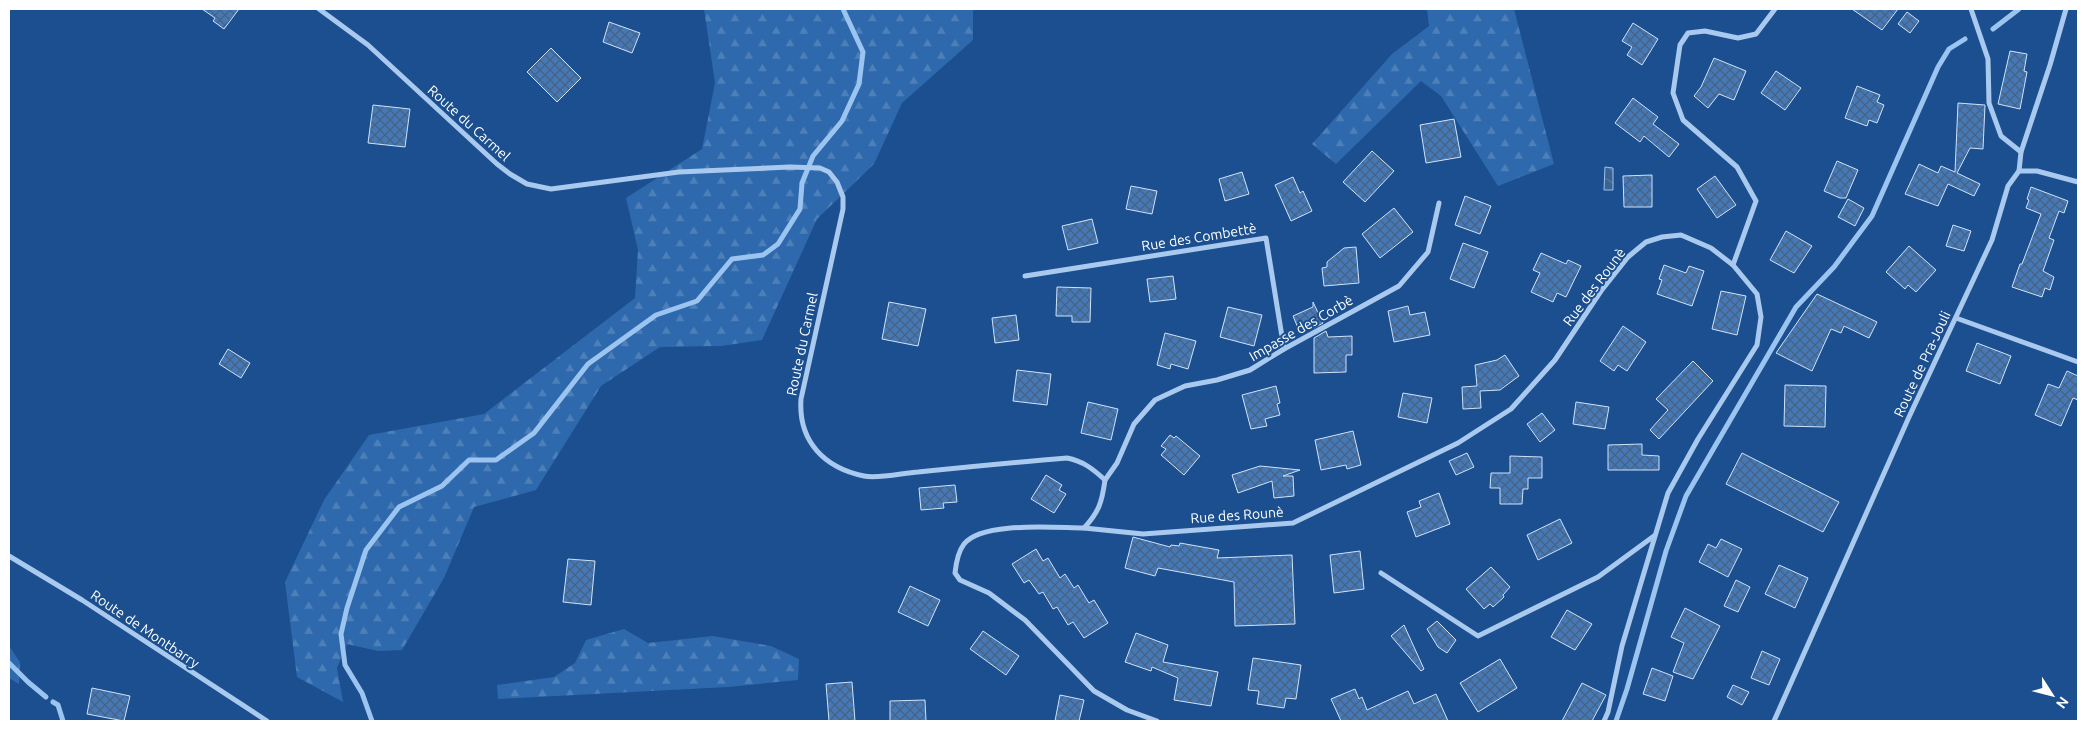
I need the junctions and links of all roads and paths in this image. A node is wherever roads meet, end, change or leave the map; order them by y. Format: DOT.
graph roads {
  1 [pos="319,9"];
  2 [pos="1775,9"];
  3 [pos="1971,9"];
  4 [pos="2066,9"];
  5 [pos="2020,152"];
  6 [pos="2019,171"];
  7 [pos="2078,182"];
  8 [pos="1439,203"];
  9 [pos="1733,265"];
  10 [pos="1025,276"];
  11 [pos="1956,318"];
  12 [pos="1284,349"];
  13 [pos="2078,362"];
  14 [pos="1105,480"];
  15 [pos="1084,528"];
  16 [pos="1654,536"];
  17 [pos="9,556"];
  18 [pos="1381,573"];
  19 [pos="267,721"];
  20 [pos="1157,721"];
  21 [pos="1604,721"];
  22 [pos="1774,721"];
  1 -- 14 [label="street, Route du Carmel"];
  2 -- 9 [label="street"];
  3 -- 5 [label="street"];
  4 -- 5 [label="street, Route de Pra-Jouli"];
  5 -- 6 [label="street, Route de Pra-Jouli"];
  6 -- 7 [label="street"];
  6 -- 11 [label="street, Route de Pra-Jouli"];
  8 -- 12 [label="street, Impasse des Corbè"];
  9 -- 15 [label="street, Rue des Rounè"];
  9 -- 16 [label="street, Rue des Rounè"];
  10 -- 12 [label="street, Rue des Combettè"];
  11 -- 13 [label="street"];
  11 -- 22 [label="street, Route de Pra-Jouli"];
  12 -- 14 [label="street, Impasse des Corbè"];
  14 -- 15 [label="street"];
  15 -- 20 [label="street"];
  16 -- 18 [label="street"];
  16 -- 21 [label="street, Rue des Rounè"];
  17 -- 19 [label="street, Route de Montbarry"];
}
